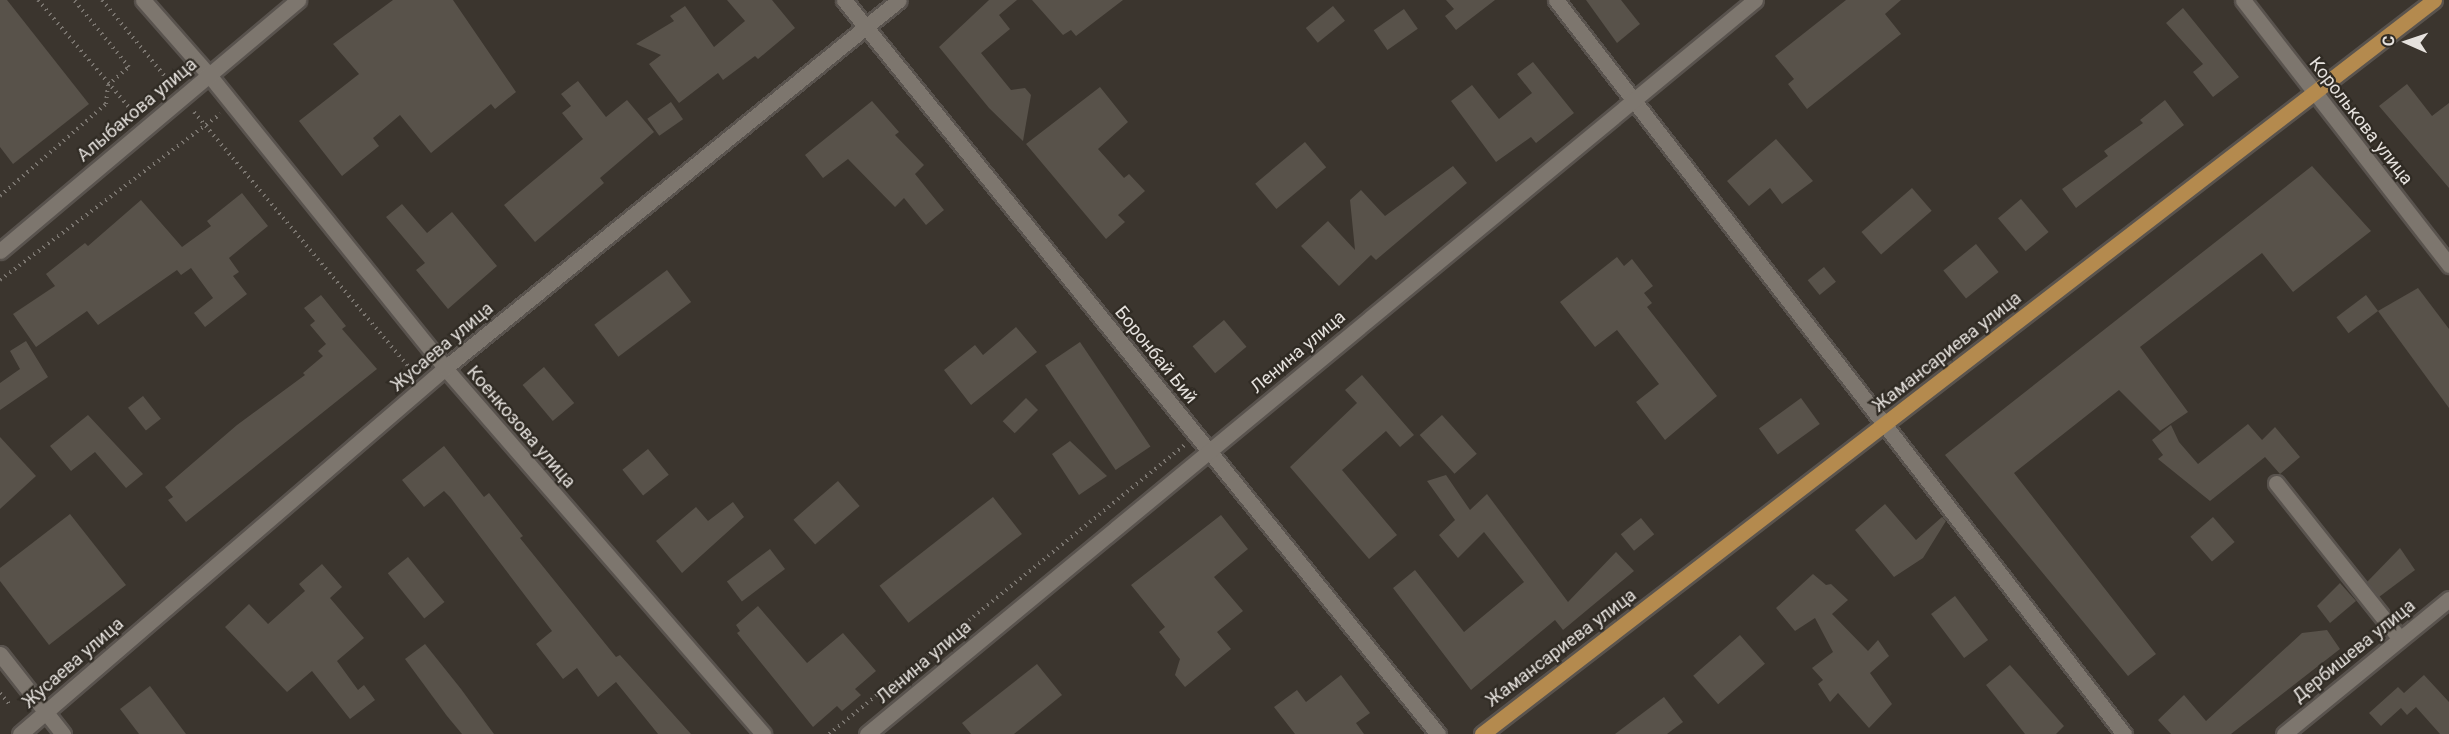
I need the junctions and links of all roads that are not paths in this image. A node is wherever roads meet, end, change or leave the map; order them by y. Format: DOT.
graph roads {
  1 [pos="143,0"];
  2 [pos="298,0"];
  3 [pos="844,0"];
  4 [pos="899,0"];
  5 [pos="1556,0"];
  6 [pos="1755,0"];
  7 [pos="2243,0"];
  8 [pos="2434,0"];
  9 [pos="866,27"];
  10 [pos="209,75"];
  11 [pos="2314,94"];
  12 [pos="1633,99"];
  13 [pos="0,250"];
  14 [pos="2449,265"];
  15 [pos="445,369"];
  16 [pos="1885,425"];
  17 [pos="1209,451"];
  18 [pos="2276,483"];
  19 [pos="2449,599"];
  20 [pos="2400,639"];
  21 [pos="0,654"];
  22 [pos="46,712"];
  23 [pos="20,734"];
  24 [pos="63,734"];
  25 [pos="763,734"];
  26 [pos="867,734"];
  27 [pos="1438,734"];
  28 [pos="1482,734"];
  29 [pos="2124,734"];
  30 [pos="2284,734"];
  1 -- 10 [label="street, Коенкозова улица"];
  2 -- 10 [label="street, Алыбакова улица"];
  3 -- 9 [label="street, Боронбай Бий"];
  4 -- 9 [label="street, Жусаева улица"];
  5 -- 12 [label="street"];
  6 -- 12 [label="street, Ленина улица"];
  7 -- 11 [label="street, Королькова улица"];
  8 -- 11 [label="main road, Жамансариева улица"];
  9 -- 15 [label="street, Жусаева улица"];
  9 -- 17 [label="street, Боронбай Бий"];
  10 -- 13 [label="street, Алыбакова улица"];
  10 -- 15 [label="street, Коенкозова улица"];
  11 -- 14 [label="street, Королькова улица"];
  11 -- 16 [label="main road, Жамансариева улица"];
  12 -- 16 [label="street"];
  12 -- 17 [label="street, Ленина улица"];
  15 -- 22 [label="street, Жусаева улица"];
  15 -- 25 [label="street, Коенкозова улица"];
  16 -- 28 [label="main road, Жамансариева улица"];
  16 -- 29 [label="street"];
  17 -- 26 [label="street, Ленина улица"];
  17 -- 27 [label="street, Боронбай Бий"];
  18 -- 20 [label="street"];
  19 -- 20 [label="street, Дербишева улица"];
  20 -- 30 [label="street, Дербишева улица"];
  21 -- 22 [label="street"];
  22 -- 23 [label="street, Жусаева улица"];
  22 -- 24 [label="street"];
}
